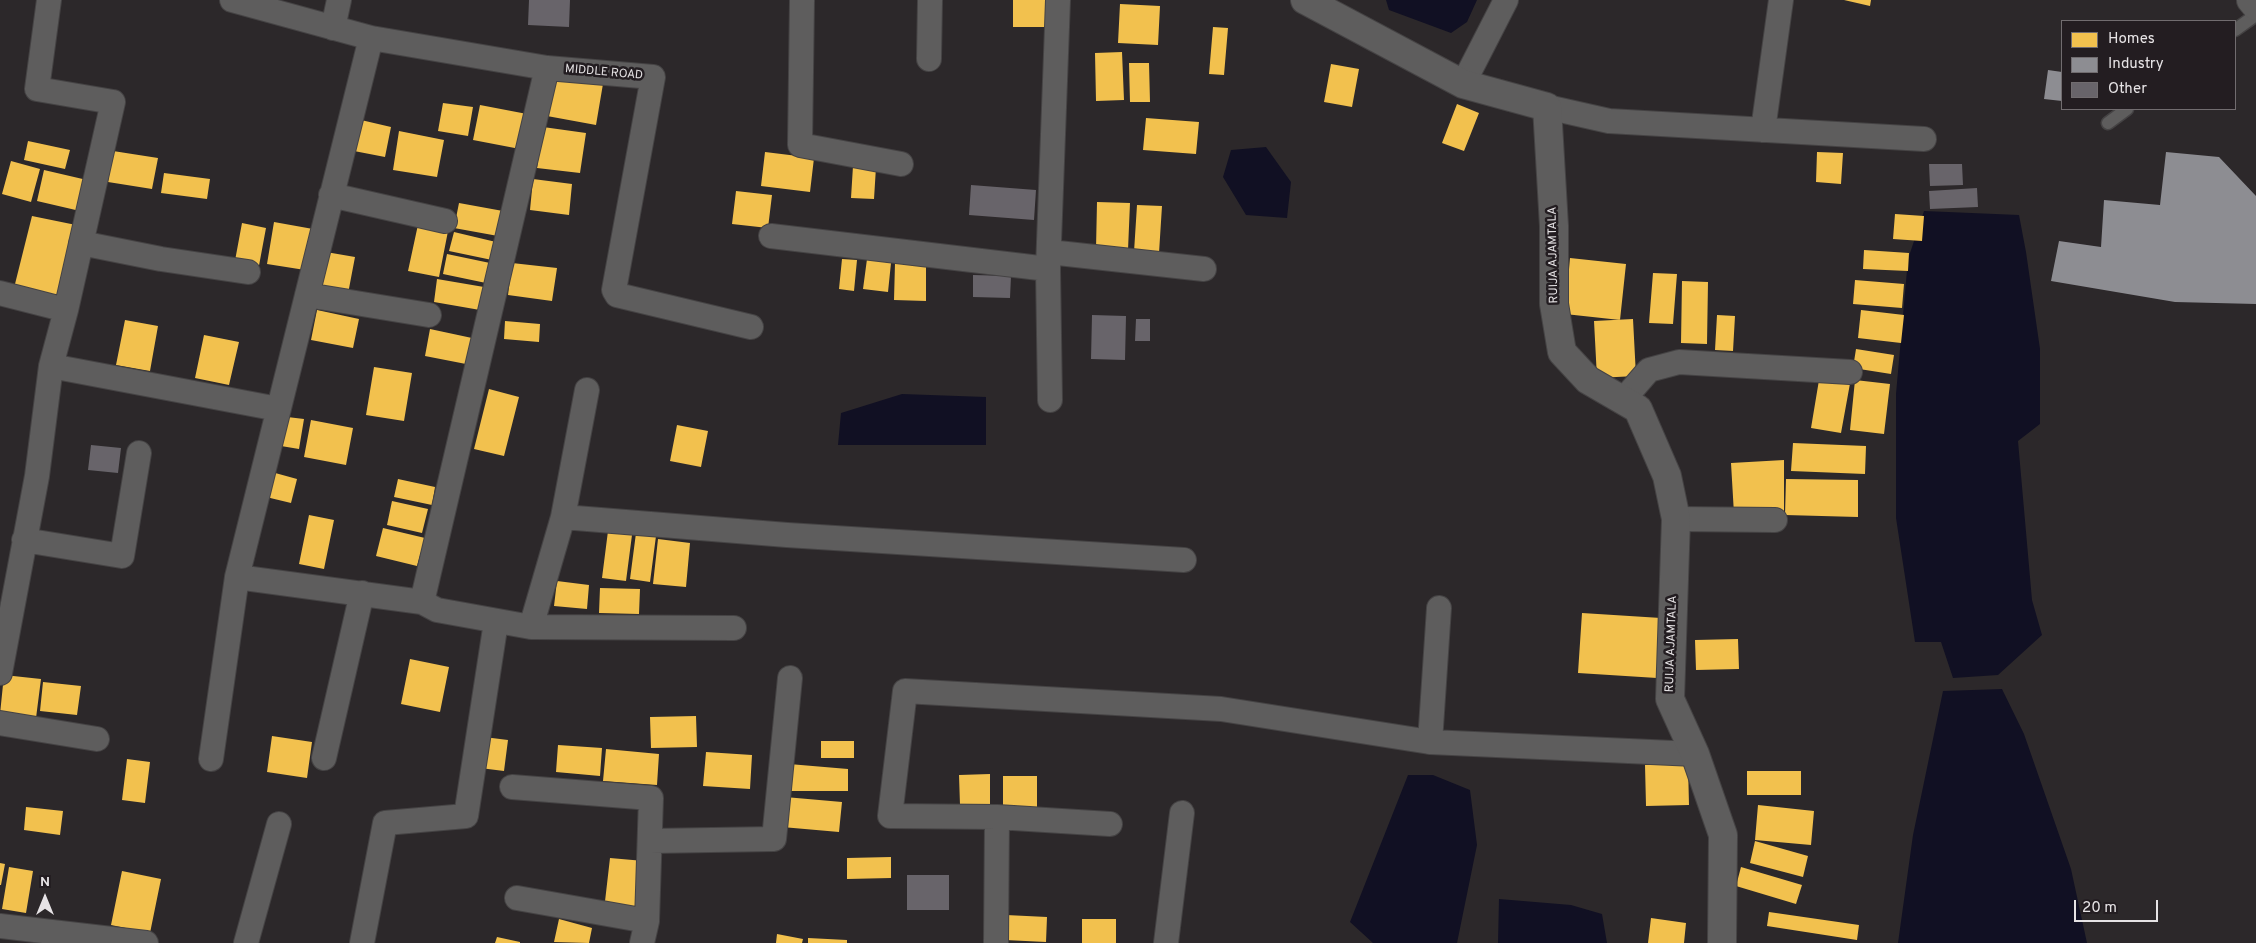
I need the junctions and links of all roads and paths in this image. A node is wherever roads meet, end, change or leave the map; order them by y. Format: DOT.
graph roads {
  1 [pos="49,0"];
  2 [pos="232,0"];
  3 [pos="339,0"];
  4 [pos="802,0"];
  5 [pos="930,0"];
  6 [pos="1058,0"];
  7 [pos="1305,0"];
  8 [pos="1506,0"];
  9 [pos="1781,0"];
  10 [pos="2251,0"];
  11 [pos="2256,6"];
  12 [pos="2256,15"];
  13 [pos="333,28"];
  14 [pos="2236,29"];
  15 [pos="371,38"];
  16 [pos="928,58"];
  17 [pos="547,68"];
  18 [pos="1463,84"];
  19 [pos="1547,107"];
  20 [pos="2126,110"];
  21 [pos="2108,123"];
  22 [pos="1763,130"];
  23 [pos="1924,139"];
  24 [pos="901,164"];
  25 [pos="332,195"];
  26 [pos="445,221"];
  27 [pos="770,236"];
  28 [pos="81,243"];
  29 [pos="1048,260"];
  30 [pos="1204,270"];
  31 [pos="248,272"];
  32 [pos="0,293"];
  33 [pos="307,295"];
  34 [pos="66,310"];
  35 [pos="429,315"];
  36 [pos="751,327"];
  37 [pos="51,366"];
  38 [pos="1850,372"];
  39 [pos="587,390"];
  40 [pos="1050,400"];
  41 [pos="1623,400"];
  42 [pos="278,410"];
  43 [pos="139,453"];
  44 [pos="563,517"];
  45 [pos="1676,519"];
  46 [pos="1775,520"];
  47 [pos="24,540"];
  48 [pos="1184,560"];
  49 [pos="237,577"];
  50 [pos="362,593"];
  51 [pos="422,602"];
  52 [pos="1438,608"];
  53 [pos="496,622"];
  54 [pos="531,627"];
  55 [pos="734,628"];
  56 [pos="0,673"];
  57 [pos="790,678"];
  58 [pos="0,723"];
  59 [pos="97,739"];
  60 [pos="1430,742"];
  61 [pos="1695,754"];
  62 [pos="324,758"];
  63 [pos="212,760"];
  64 [pos="512,787"];
  65 [pos="1182,813"];
  66 [pos="997,818"];
  67 [pos="279,824"];
  68 [pos="1110,824"];
  69 [pos="650,841"];
  70 [pos="517,898"];
  71 [pos="0,926"];
  72 [pos="644,932"];
  73 [pos="146,943"];
  74 [pos="246,943"];
  75 [pos="362,943"];
  76 [pos="996,943"];
  77 [pos="1166,943"];
  78 [pos="1722,943"];
  1 -- 28 [label="street"];
  2 -- 13 [label="street, MIDDLE ROAD"];
  3 -- 13 [label="street"];
  4 -- 24 [label="street"];
  5 -- 16 [label="street"];
  6 -- 29 [label="street"];
  7 -- 18 [label="street"];
  8 -- 18 [label="street"];
  9 -- 22 [label="street"];
  10 -- 11 [label="street"];
  12 -- 14 [label="lane"];
  13 -- 15 [label="street, MIDDLE ROAD"];
  15 -- 17 [label="street, MIDDLE ROAD"];
  15 -- 25 [label="street"];
  17 -- 36 [label="street, MIDDLE ROAD"];
  17 -- 51 [label="street"];
  18 -- 19 [label="street"];
  19 -- 22 [label="street"];
  19 -- 41 [label="street, RUIJA AJAMTALA"];
  20 -- 21 [label="lane"];
  22 -- 23 [label="street"];
  25 -- 26 [label="street"];
  25 -- 33 [label="street"];
  27 -- 29 [label="street"];
  28 -- 31 [label="street"];
  28 -- 34 [label="street"];
  29 -- 30 [label="street"];
  29 -- 40 [label="street"];
  32 -- 34 [label="street"];
  33 -- 35 [label="street"];
  33 -- 42 [label="street"];
  34 -- 37 [label="street"];
  37 -- 42 [label="street"];
  37 -- 47 [label="street"];
  38 -- 41 [label="street"];
  39 -- 44 [label="street"];
  41 -- 45 [label="street, RUIJA AJAMTALA"];
  42 -- 49 [label="street"];
  43 -- 47 [label="street"];
  44 -- 48 [label="street"];
  44 -- 54 [label="street"];
  45 -- 46 [label="street"];
  45 -- 61 [label="street, RUIJA AJAMTALA"];
  47 -- 56 [label="street"];
  49 -- 50 [label="street"];
  49 -- 63 [label="street"];
  50 -- 51 [label="street"];
  50 -- 62 [label="street"];
  51 -- 53 [label="street"];
  52 -- 60 [label="street"];
  53 -- 54 [label="street"];
  53 -- 75 [label="street"];
  54 -- 55 [label="street"];
  57 -- 69 [label="street"];
  58 -- 59 [label="street"];
  60 -- 61 [label="street"];
  60 -- 66 [label="street"];
  61 -- 78 [label="street, RUIJA AJAMTALA"];
  64 -- 69 [label="street"];
  65 -- 77 [label="street"];
  66 -- 68 [label="street"];
  66 -- 76 [label="street"];
  67 -- 74 [label="street"];
  69 -- 72 [label="street"];
  70 -- 72 [label="street"];
  71 -- 73 [label="street"];
}
